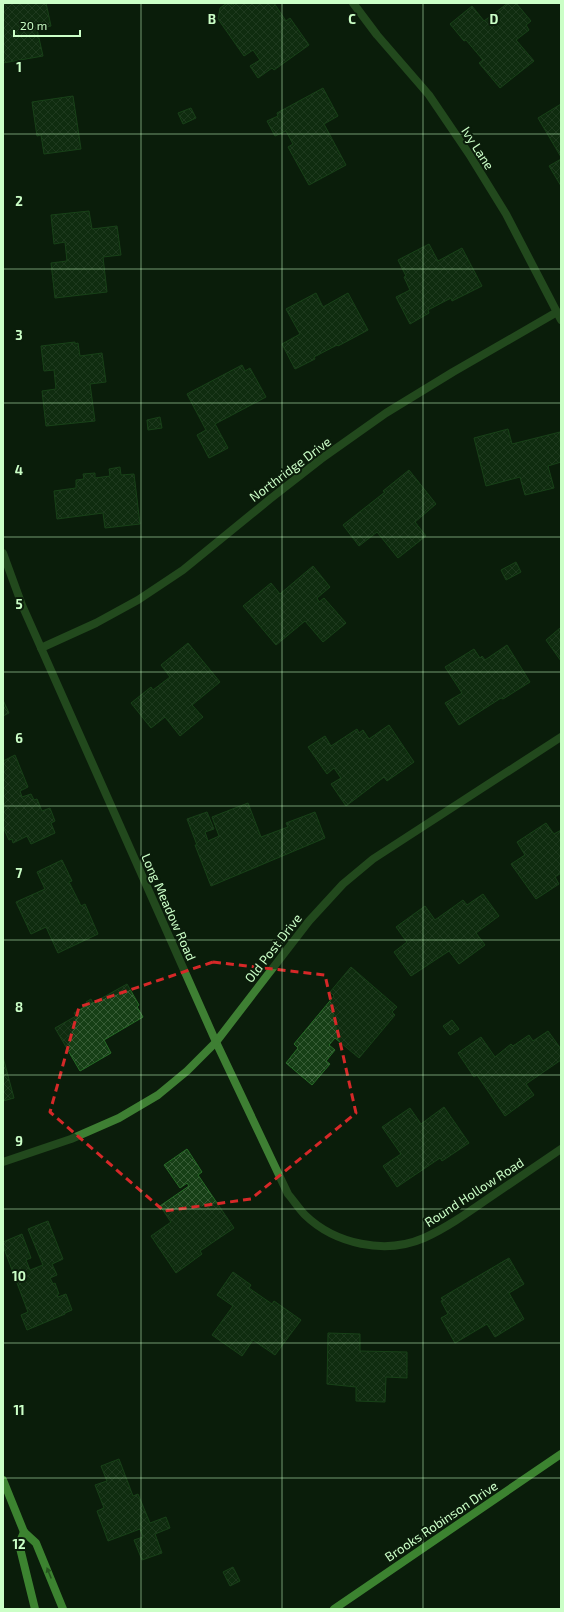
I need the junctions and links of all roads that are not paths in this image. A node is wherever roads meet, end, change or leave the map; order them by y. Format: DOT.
graph roads {
  1 [pos="354,3"];
  2 [pos="557,312"];
  3 [pos="561,320"];
  4 [pos="3,553"];
  5 [pos="41,648"];
  6 [pos="561,737"];
  7 [pos="216,1042"];
  8 [pos="561,1149"];
  9 [pos="3,1162"];
  10 [pos="349,1242"];
  11 [pos="561,1454"];
  12 [pos="3,1480"];
  13 [pos="24,1532"];
  14 [pos="35,1609"];
  15 [pos="63,1609"];
  16 [pos="334,1609"];
  1 -- 2 [label="street, Ivy Lane"];
  2 -- 3 [label="street, Ivy Lane"];
  2 -- 5 [label="street, Northridge Drive"];
  4 -- 5 [label="street, Long Meadow Road"];
  5 -- 7 [label="street, Long Meadow Road"];
  6 -- 7 [label="street, Old Post Drive"];
  7 -- 9 [label="street, Old Post Drive"];
  7 -- 10 [label="street, Long Meadow Road"];
  8 -- 10 [label="street, Round Hollow Road"];
  11 -- 16 [label="main road, Brooks Robinson Drive"];
  12 -- 13 [label="main road"];
  13 -- 14 [label="main road"];
  15 -- 13 [label="main road, one-way"];
}
